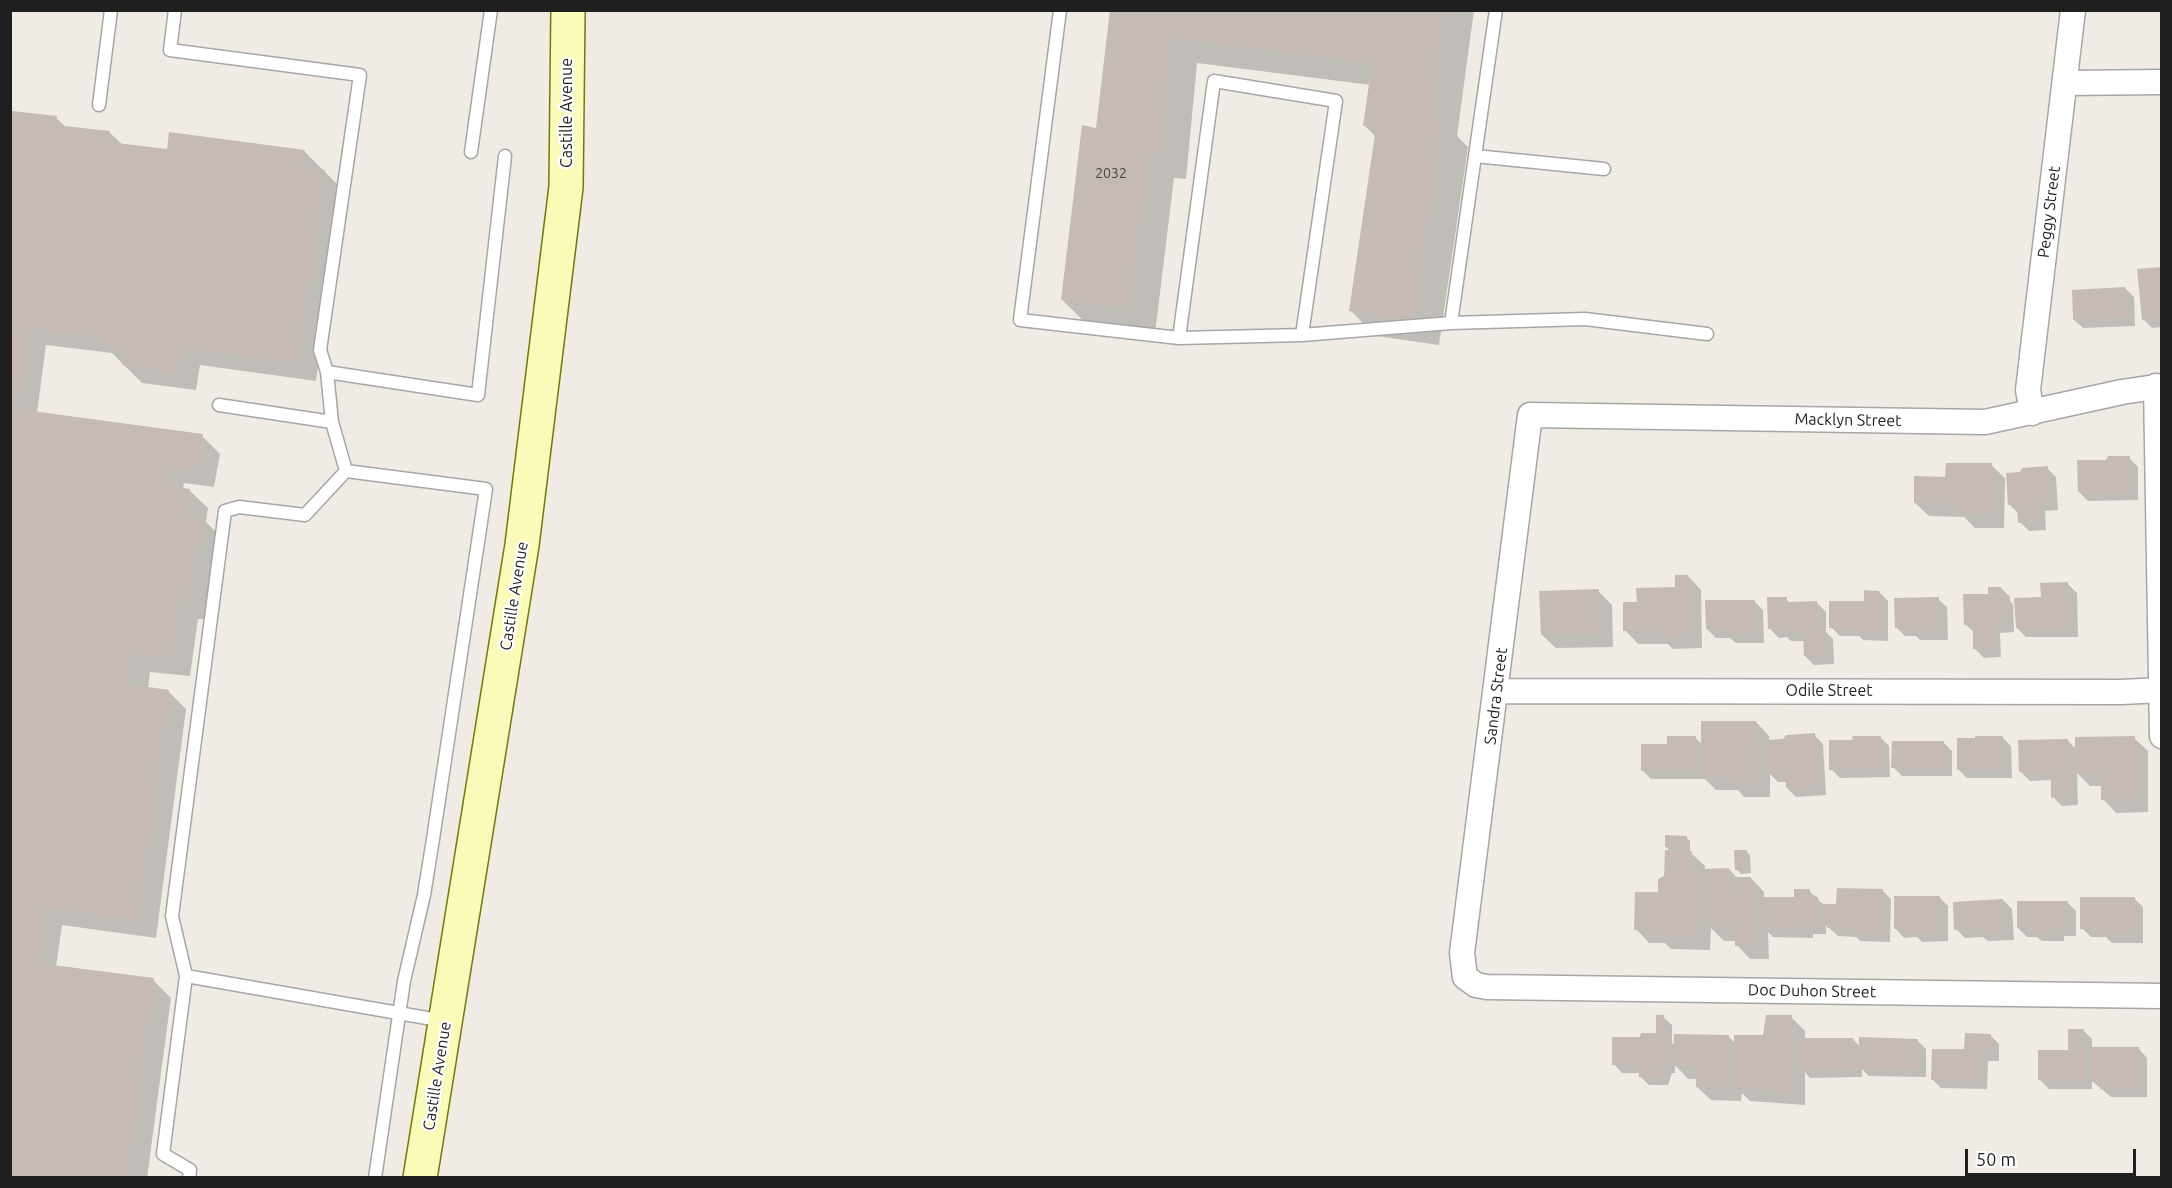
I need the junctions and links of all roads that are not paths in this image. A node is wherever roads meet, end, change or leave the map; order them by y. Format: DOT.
graph roads {
  1 [pos="111,10"];
  2 [pos="175,10"];
  3 [pos="490,10"];
  4 [pos="568,10"];
  5 [pos="1060,10"];
  6 [pos="1496,10"];
  7 [pos="2073,10"];
  8 [pos="2162,82"];
  9 [pos="2065,83"];
  10 [pos="99,105"];
  11 [pos="471,152"];
  12 [pos="505,156"];
  13 [pos="1475,156"];
  14 [pos="1604,169"];
  15 [pos="1451,323"];
  16 [pos="1707,334"];
  17 [pos="1302,335"];
  18 [pos="1179,338"];
  19 [pos="327,372"];
  20 [pos="2159,386"];
  21 [pos="219,405"];
  22 [pos="2032,413"];
  23 [pos="1530,415"];
  24 [pos="332,422"];
  25 [pos="346,471"];
  26 [pos="2161,690"];
  27 [pos="1496,691"];
  28 [pos="2162,736"];
  29 [pos="186,976"];
  30 [pos="1465,977"];
  31 [pos="2162,996"];
  32 [pos="399,1014"];
  33 [pos="446,1022"];
  34 [pos="189,1178"];
  35 [pos="375,1178"];
  36 [pos="420,1178"];
  1 -- 10 [label="lane"];
  2 -- 19 [label="lane"];
  3 -- 11 [label="lane"];
  4 -- 33 [label="street, Castille Avenue"];
  5 -- 18 [label="lane"];
  6 -- 13 [label="lane"];
  7 -- 9 [label="street, Peggy Street"];
  8 -- 9 [label="street"];
  9 -- 22 [label="street, Peggy Street"];
  12 -- 19 [label="lane"];
  13 -- 14 [label="lane"];
  13 -- 15 [label="lane"];
  15 -- 16 [label="lane"];
  15 -- 17 [label="lane"];
  17 -- 18 [label="lane"];
  17 -- 18 [label="lane"];
  19 -- 24 [label="lane"];
  20 -- 22 [label="street, Macklyn Street"];
  20 -- 26 [label="street"];
  21 -- 24 [label="lane"];
  22 -- 23 [label="street, Macklyn Street"];
  23 -- 27 [label="street, Sandra Street"];
  24 -- 25 [label="lane"];
  25 -- 29 [label="lane"];
  25 -- 32 [label="lane"];
  26 -- 27 [label="street, Odile Street"];
  26 -- 28 [label="street"];
  27 -- 30 [label="street, Sandra Street"];
  29 -- 32 [label="lane"];
  29 -- 34 [label="lane"];
  30 -- 31 [label="street, Doc Duhon Street"];
  32 -- 33 [label="lane"];
  32 -- 35 [label="lane"];
  33 -- 36 [label="street, Castille Avenue"];
}
